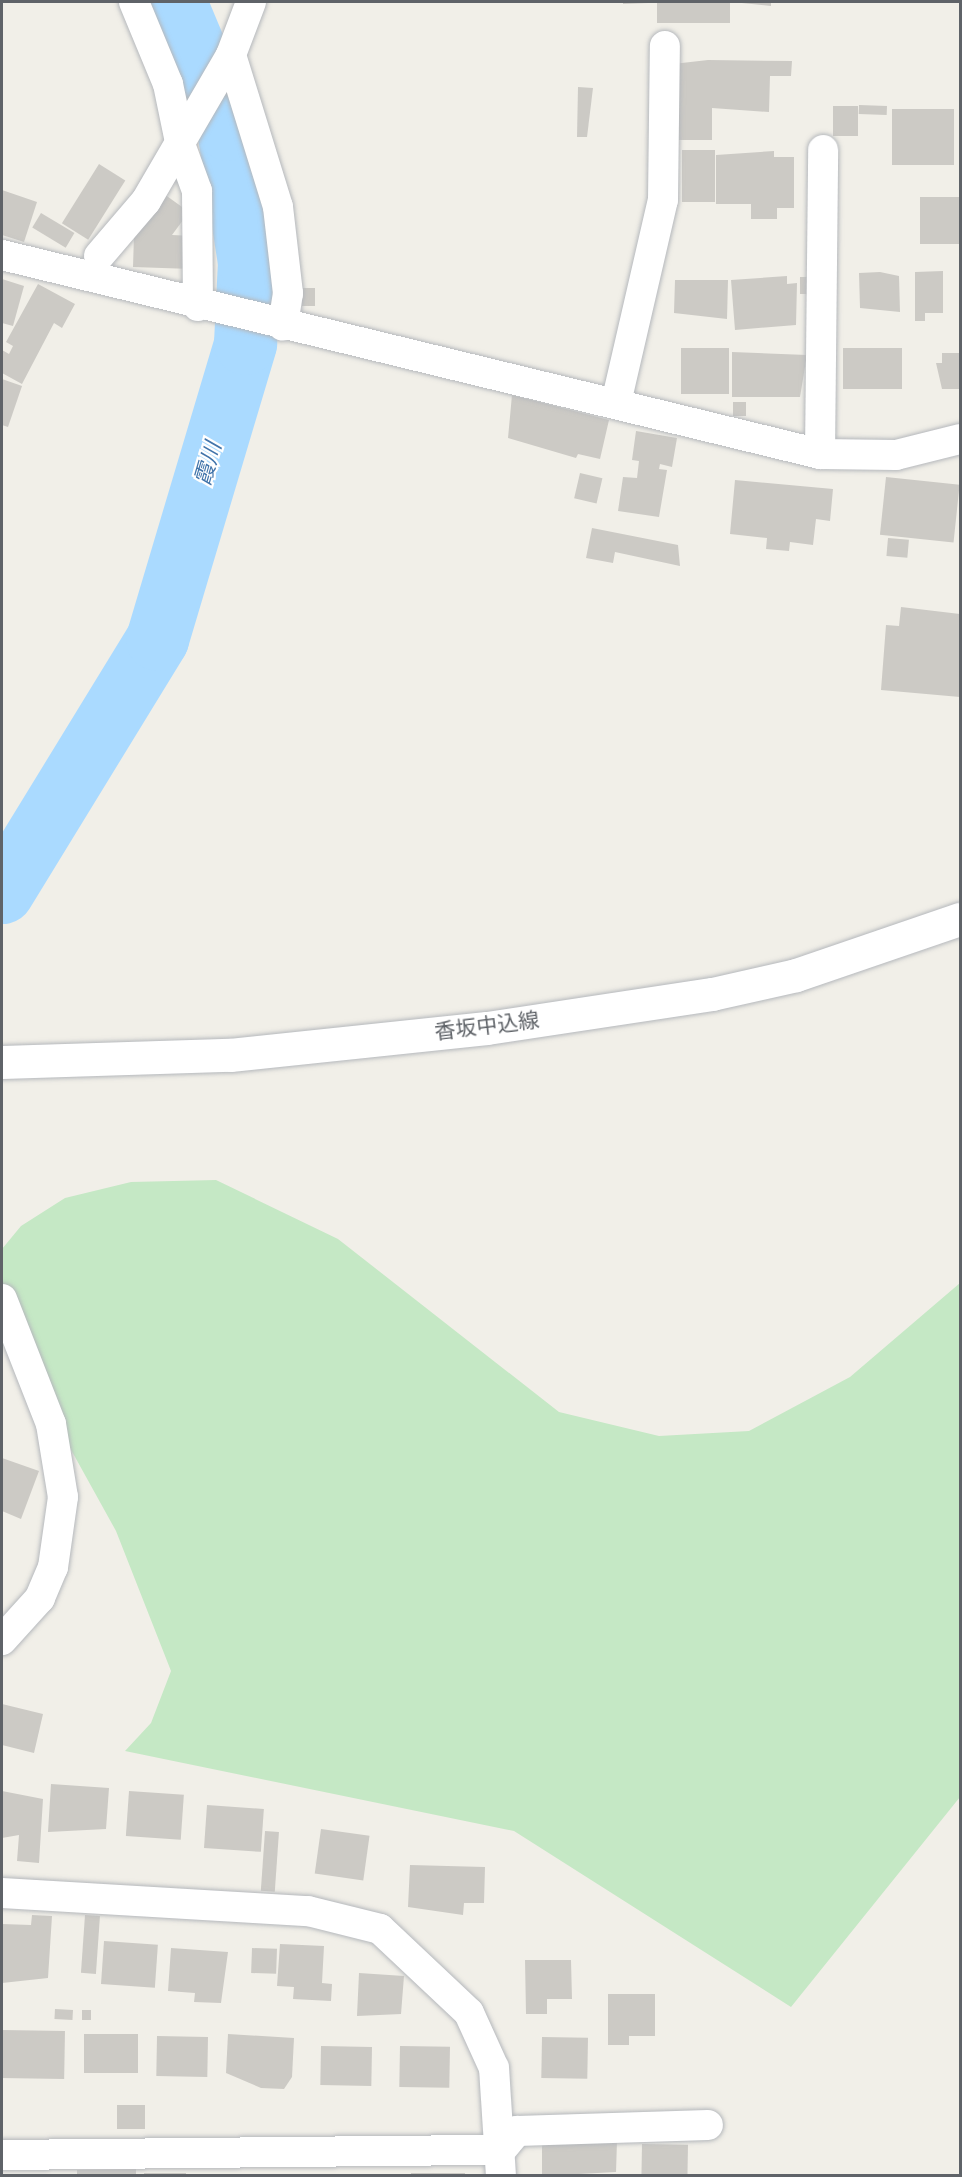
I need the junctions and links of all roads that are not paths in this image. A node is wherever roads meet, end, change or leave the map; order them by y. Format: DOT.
graph roads {
  1 [pos="134,2"];
  2 [pos="251,2"];
  3 [pos="665,46"];
  4 [pos="228,62"];
  5 [pos="184,141"];
  6 [pos="824,150"];
  7 [pos="2,255"];
  8 [pos="99,256"];
  9 [pos="205,308"];
  10 [pos="277,325"];
  11 [pos="616,403"];
  12 [pos="960,439"];
  13 [pos="820,454"];
  14 [pos="960,920"];
  15 [pos="2,1062"];
  16 [pos="2,1299"];
  17 [pos="2,1640"];
  18 [pos="2,1893"];
  19 [pos="708,2125"];
  20 [pos="2,2155"];
  21 [pos="2,2160"];
  22 [pos="501,2163"];
  23 [pos="308,2164"];
  24 [pos="12,2175"];
  1 -- 5 [label="street"];
  2 -- 4 [label="street"];
  3 -- 11 [label="street"];
  4 -- 5 [label="street"];
  4 -- 10 [label="street"];
  5 -- 8 [label="street"];
  5 -- 9 [label="street"];
  6 -- 13 [label="street"];
  7 -- 9 [label="street"];
  9 -- 10 [label="street"];
  10 -- 11 [label="street"];
  11 -- 13 [label="street"];
  12 -- 13 [label="street"];
  14 -- 15 [label="main road, 香坂中込線"];
  16 -- 17 [label="street"];
  18 -- 22 [label="street"];
  19 -- 22 [label="street"];
  20 -- 23 [label="street"];
  21 -- 24 [label="street"];
  22 -- 23 [label="street"];
}
